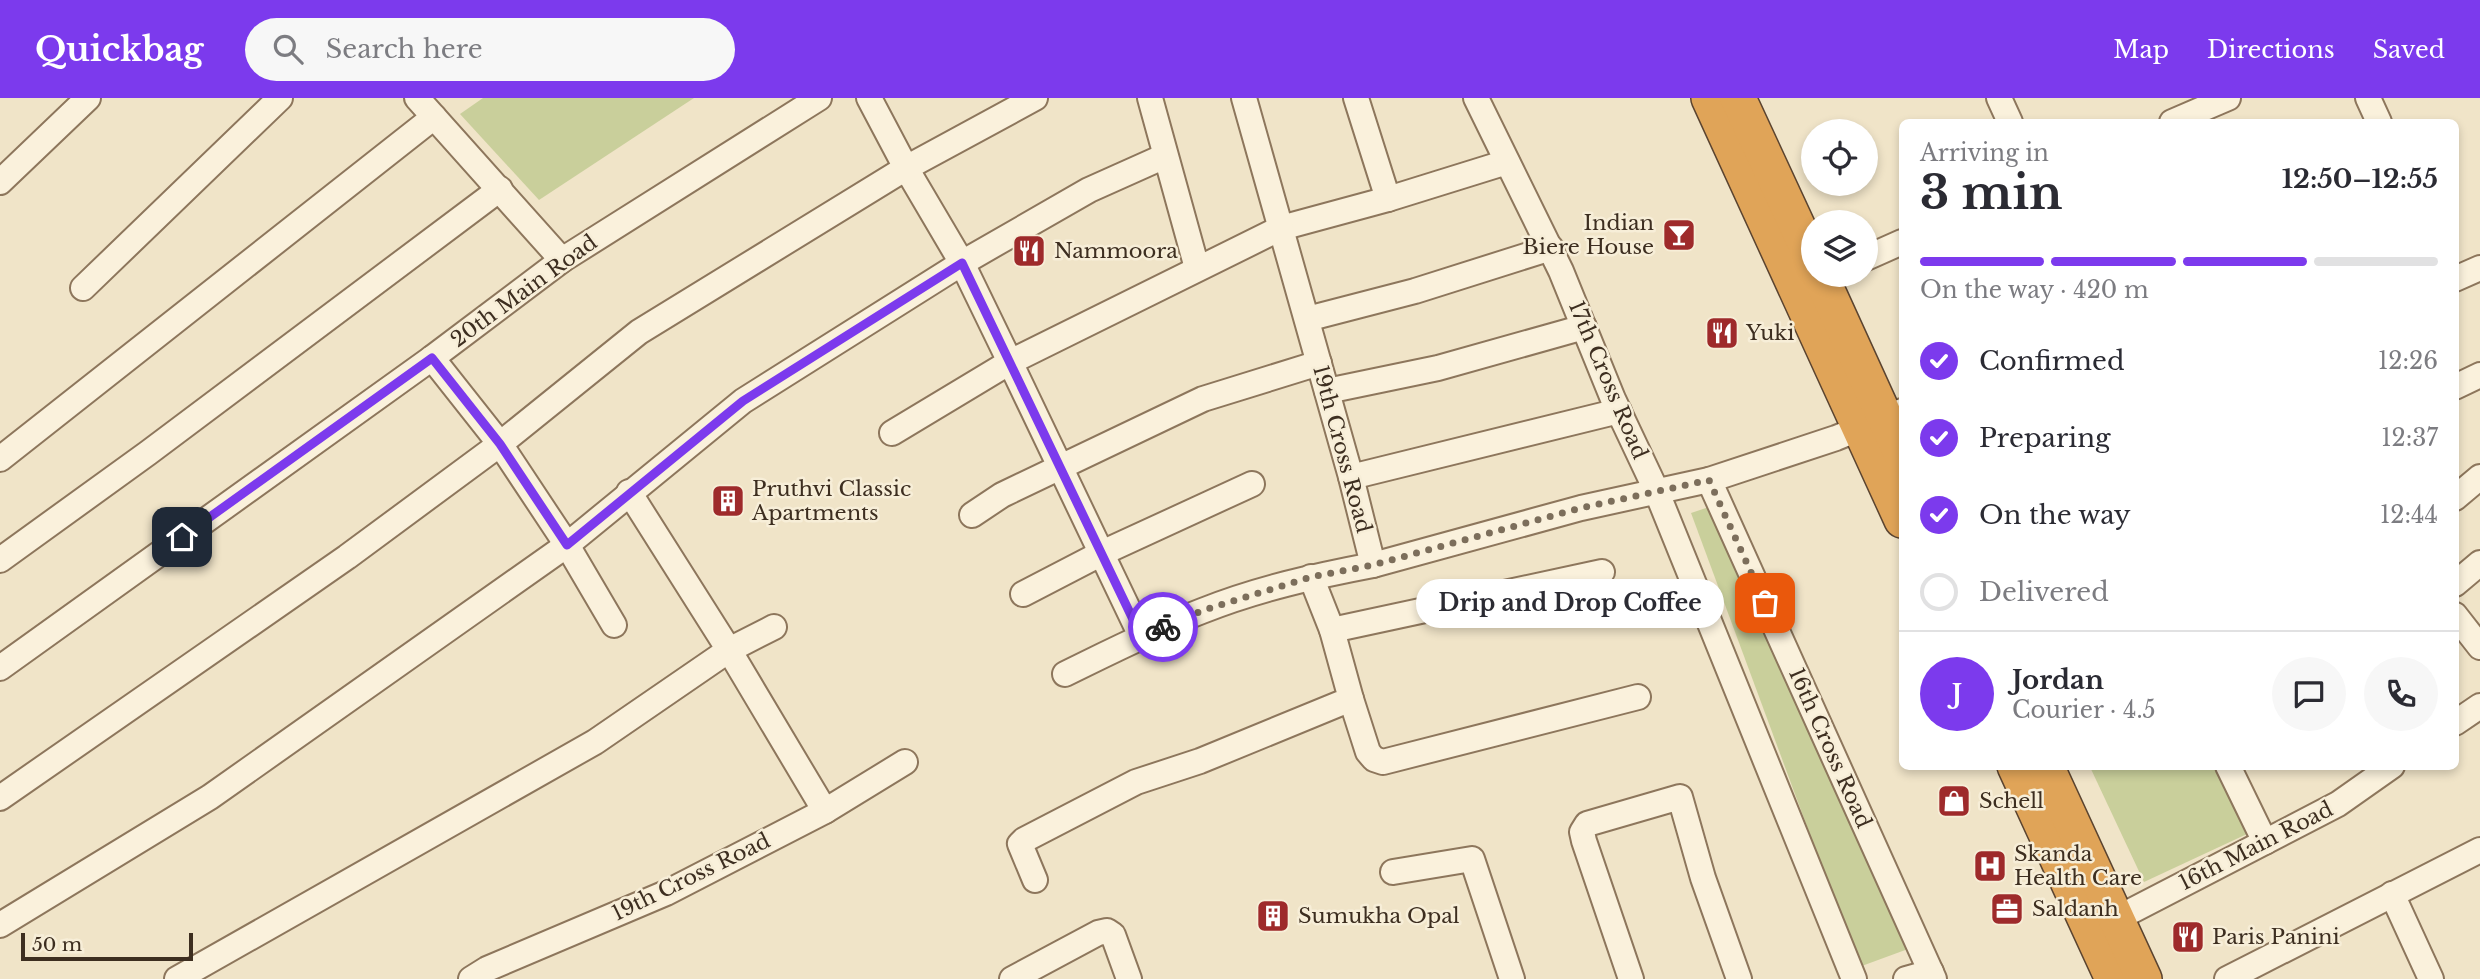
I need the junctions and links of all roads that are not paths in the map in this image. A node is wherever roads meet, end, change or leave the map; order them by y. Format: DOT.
graph roads {
  1 [pos="88,98"];
  2 [pos="280,98"];
  3 [pos="417,98"];
  4 [pos="819,98"];
  5 [pos="869,98"];
  6 [pos="1035,98"];
  7 [pos="1150,98"];
  8 [pos="1244,98"];
  9 [pos="1356,98"];
  10 [pos="1476,98"];
  11 [pos="1709,98"];
  12 [pos="1738,98"];
  13 [pos="1999,98"];
  14 [pos="2228,98"];
  15 [pos="2368,98"];
  16 [pos="2184,111"];
  17 [pos="434,117"];
  18 [pos="2009,119"];
  19 [pos="2378,119"];
  20 [pos="1165,156"];
  21 [pos="1507,162"];
  22 [pos="906,168"];
  23 [pos="0,182"];
  24 [pos="500,189"];
  25 [pos="1388,199"];
  26 [pos="1281,228"];
  27 [pos="1801,232"];
  28 [pos="1899,243"];
  29 [pos="1550,248"];
  30 [pos="1878,253"];
  31 [pos="562,260"];
  32 [pos="962,263"];
  33 [pos="1197,268"];
  34 [pos="2480,268"];
  35 [pos="2459,277"];
  36 [pos="1826,287"];
  37 [pos="83,288"];
  38 [pos="1307,319"];
  39 [pos="1584,327"];
  40 [pos="432,358"];
  41 [pos="1010,362"];
  42 [pos="1319,363"];
  43 [pos="2480,375"];
  44 [pos="2459,385"];
  45 [pos="1327,391"];
  46 [pos="1619,411"];
  47 [pos="1883,419"];
  48 [pos="892,433"];
  49 [pos="500,444"];
  50 [pos="1899,449"];
  51 [pos="0,459"];
  52 [pos="1061,467"];
  53 [pos="1351,477"];
  54 [pos="2480,477"];
  55 [pos="1709,480"];
  56 [pos="1252,484"];
  57 [pos="1656,490"];
  58 [pos="629,492"];
  59 [pos="2459,495"];
  60 [pos="1899,504"];
  61 [pos="972,515"];
  62 [pos="567,545"];
  63 [pos="1102,553"];
  64 [pos="0,560"];
  65 [pos="2480,563"];
  66 [pos="1373,565"];
  67 [pos="1602,572"];
  68 [pos="1311,577"];
  69 [pos="2459,581"];
  70 [pos="1023,594"];
  71 [pos="2459,620"];
  72 [pos="614,625"];
  73 [pos="774,627"];
  74 [pos="1332,630"];
  75 [pos="1141,636"];
  76 [pos="2480,647"];
  77 [pos="729,650"];
  78 [pos="0,668"];
  79 [pos="1065,674"];
  80 [pos="1638,697"];
  81 [pos="1351,699"];
  82 [pos="2480,706"];
  83 [pos="2459,720"];
  84 [pos="905,762"];
  85 [pos="2017,770"];
  86 [pos="2048,770"];
  87 [pos="2230,770"];
  88 [pos="2386,770"];
  89 [pos="0,797"];
  90 [pos="825,811"];
  91 [pos="2265,842"];
  92 [pos="2480,850"];
  93 [pos="1393,872"];
  94 [pos="1035,880"];
  95 [pos="2392,894"];
  96 [pos="2116,919"];
  97 [pos="0,925"];
  98 [pos="1932,975"];
  99 [pos="177,979"];
  100 [pos="471,979"];
  101 [pos="1012,979"];
  102 [pos="1129,979"];
  103 [pos="1512,979"];
  104 [pos="1631,979"];
  105 [pos="1739,979"];
  106 [pos="1854,979"];
  107 [pos="1906,979"];
  108 [pos="2113,979"];
  109 [pos="2144,979"];
  110 [pos="2227,979"];
  111 [pos="2431,979"];
  1 -- 23 [label="street"];
  2 -- 37 [label="street"];
  3 -- 17 [label="street"];
  4 -- 31 [label="street, 20th Main Road"];
  5 -- 22 [label="street"];
  6 -- 22 [label="street"];
  7 -- 20 [label="street"];
  8 -- 26 [label="street, 19th Cross Road"];
  9 -- 25 [label="street"];
  10 -- 21 [label="street, 17th Cross Road"];
  11 -- 47 [label="highway"];
  12 -- 27 [label="highway"];
  13 -- 18 [label="street"];
  14 -- 16 [label="street"];
  15 -- 19 [label="street"];
  17 -- 24 [label="street"];
  17 -- 51 [label="street"];
  20 -- 32 [label="street"];
  20 -- 33 [label="street"];
  21 -- 25 [label="street"];
  21 -- 29 [label="street, 17th Cross Road"];
  22 -- 32 [label="street"];
  22 -- 49 [label="street"];
  24 -- 31 [label="street"];
  24 -- 64 [label="street"];
  25 -- 26 [label="street"];
  26 -- 33 [label="street"];
  26 -- 38 [label="street, 19th Cross Road"];
  28 -- 30 [label="street"];
  29 -- 38 [label="street"];
  29 -- 39 [label="street, 17th Cross Road"];
  31 -- 40 [label="street, 20th Main Road"];
  32 -- 41 [label="street"];
  32 -- 58 [label="street"];
  33 -- 41 [label="street"];
  34 -- 35 [label="street"];
  36 -- 47 [label="highway"];
  38 -- 42 [label="street, 19th Cross Road"];
  39 -- 45 [label="street"];
  39 -- 46 [label="street, 17th Cross Road"];
  40 -- 49 [label="street"];
  40 -- 78 [label="street, 20th Main Road"];
  41 -- 48 [label="street"];
  41 -- 52 [label="street"];
  42 -- 45 [label="street, 19th Cross Road"];
  42 -- 52 [label="street"];
  43 -- 44 [label="street"];
  45 -- 53 [label="street, 19th Cross Road"];
  46 -- 53 [label="street"];
  46 -- 57 [label="street, 17th Cross Road"];
  47 -- 50 [label="highway"];
  47 -- 55 [label="street"];
  47 -- 60 [label="highway"];
  49 -- 62 [label="street"];
  49 -- 89 [label="street"];
  52 -- 61 [label="street"];
  52 -- 63 [label="street"];
  53 -- 66 [label="street, 19th Cross Road"];
  54 -- 59 [label="street"];
  55 -- 57 [label="street"];
  55 -- 98 [label="street, 16th Cross Road"];
  56 -- 63 [label="street"];
  57 -- 66 [label="street"];
  57 -- 106 [label="street, 17th Cross Road"];
  58 -- 62 [label="street"];
  58 -- 77 [label="street"];
  62 -- 72 [label="street"];
  62 -- 97 [label="street"];
  63 -- 70 [label="street"];
  63 -- 75 [label="street"];
  65 -- 69 [label="street"];
  66 -- 68 [label="street"];
  67 -- 74 [label="street"];
  68 -- 74 [label="street"];
  68 -- 75 [label="street"];
  71 -- 76 [label="street"];
  73 -- 77 [label="street"];
  74 -- 81 [label="street"];
  75 -- 79 [label="street"];
  77 -- 90 [label="street"];
  77 -- 99 [label="street"];
  80 -- 81 [label="street"];
  81 -- 94 [label="street"];
  82 -- 83 [label="street"];
  84 -- 90 [label="street, 19th Cross Road"];
  85 -- 108 [label="highway"];
  86 -- 96 [label="highway"];
  87 -- 91 [label="street"];
  88 -- 91 [label="street, 16th Main Road"];
  90 -- 100 [label="street, 19th Cross Road"];
  91 -- 96 [label="street, 16th Main Road"];
  92 -- 95 [label="street"];
  93 -- 103 [label="street"];
  95 -- 110 [label="street"];
  95 -- 111 [label="street"];
  96 -- 109 [label="highway"];
  98 -- 107 [label="street"];
  101 -- 102 [label="street"];
  104 -- 105 [label="street"];
}
